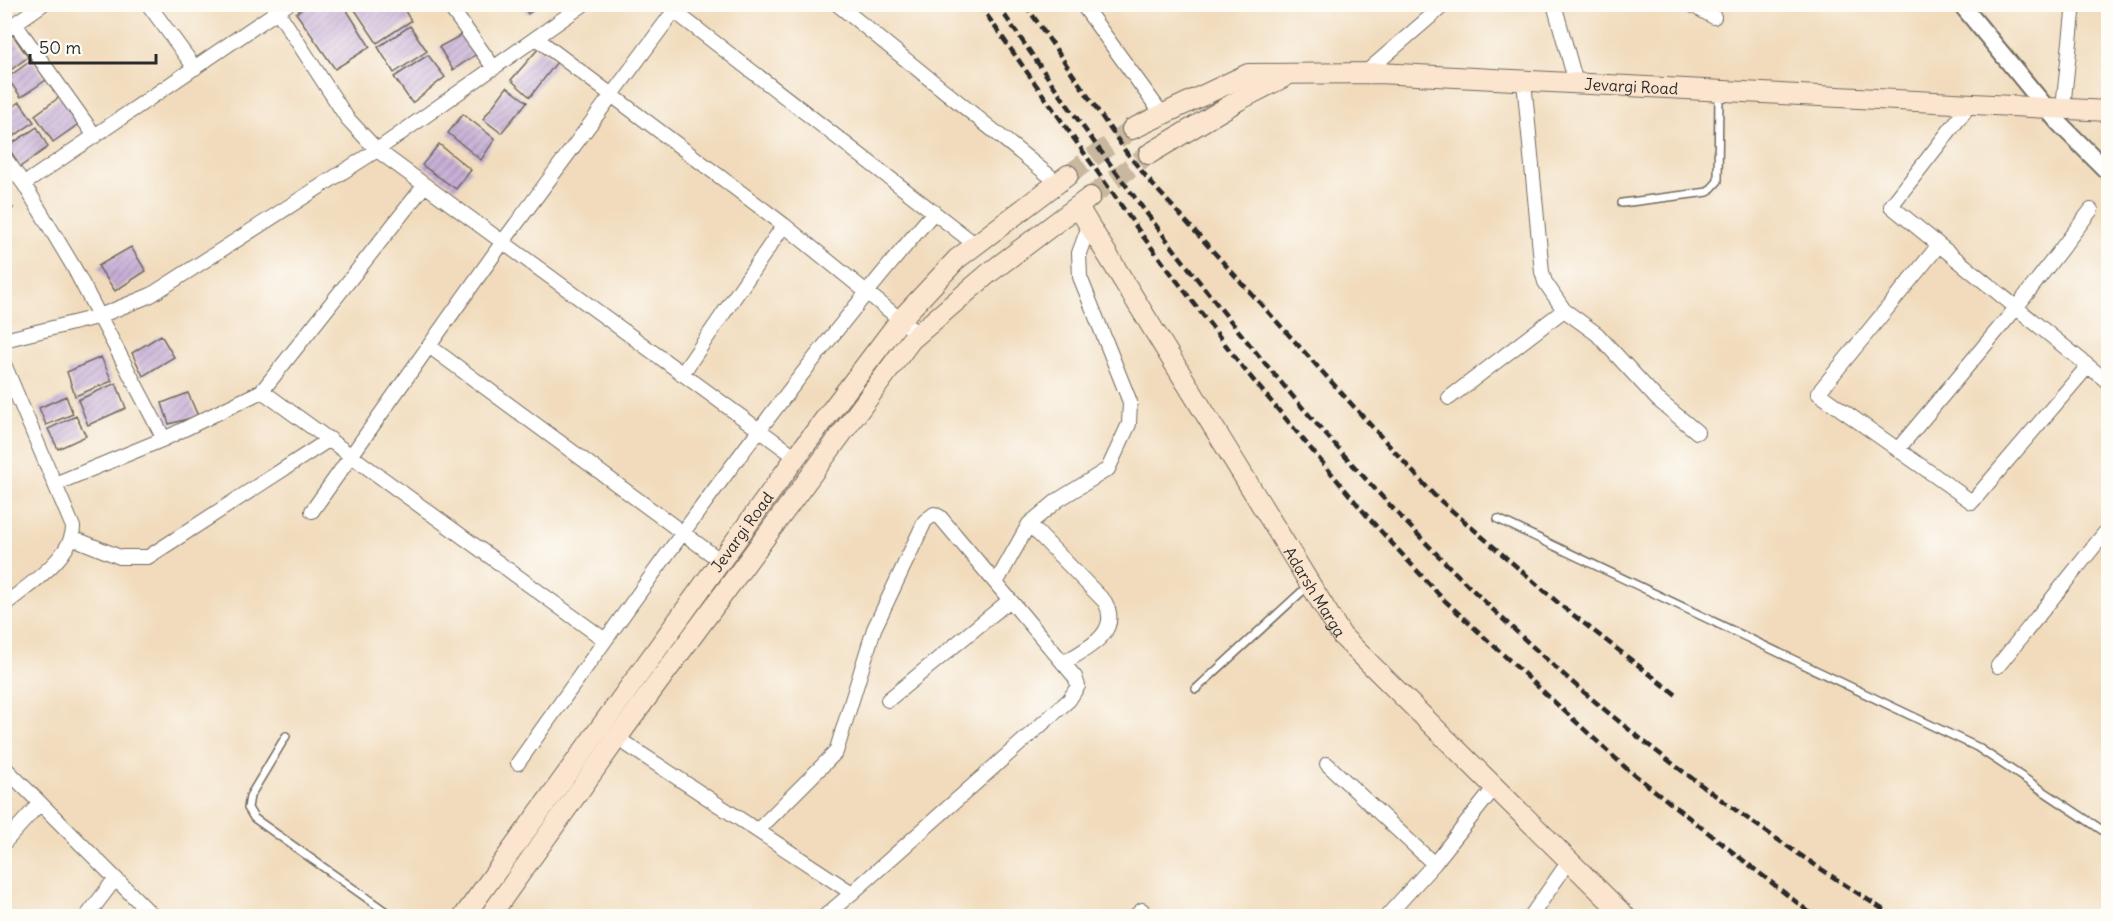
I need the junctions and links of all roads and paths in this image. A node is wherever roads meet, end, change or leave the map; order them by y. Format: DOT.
graph roads {
  1 [pos="42,4"];
  2 [pos="148,4"];
  3 [pos="448,4"];
  4 [pos="837,4"];
  5 [pos="1082,4"];
  6 [pos="1445,4"];
  7 [pos="1554,4"];
  8 [pos="1690,4"];
  9 [pos="1961,4"];
  10 [pos="2064,4"];
  11 [pos="577,6"];
  12 [pos="279,7"];
  13 [pos="670,8"];
  14 [pos="2074,11"];
  15 [pos="1713,17"];
  16 [pos="10,28"];
  17 [pos="536,38"];
  18 [pos="195,68"];
  19 [pos="494,68"];
  20 [pos="1365,73"];
  21 [pos="1289,74"];
  22 [pos="1524,81"];
  23 [pos="1576,83"];
  24 [pos="1719,90"];
  25 [pos="612,96"];
  26 [pos="1971,103"];
  27 [pos="2054,107"];
  28 [pos="2109,111"];
  29 [pos="1162,114"];
  30 [pos="1132,129"];
  31 [pos="95,136"];
  32 [pos="377,150"];
  33 [pos="1149,154"];
  34 [pos="4,157"];
  35 [pos="2109,172"];
  36 [pos="1063,178"];
  37 [pos="24,184"];
  38 [pos="424,186"];
  39 [pos="1622,203"];
  40 [pos="2091,210"];
  41 [pos="934,212"];
  42 [pos="784,225"];
  43 [pos="1089,226"];
  44 [pos="502,243"];
  45 [pos="976,245"];
  46 [pos="1939,245"];
  47 [pos="865,292"];
  48 [pos="2016,308"];
  49 [pos="1564,310"];
  50 [pos="98,317"];
  51 [pos="900,320"];
  52 [pos="918,334"];
  53 [pos="4,340"];
  54 [pos="429,346"];
  55 [pos="4,364"];
  56 [pos="2088,366"];
  57 [pos="682,374"];
  58 [pos="2107,377"];
  59 [pos="262,391"];
  60 [pos="1449,398"];
  61 [pos="760,429"];
  62 [pos="1697,432"];
  63 [pos="164,439"];
  64 [pos="330,439"];
  65 [pos="1898,449"];
  66 [pos="352,454"];
  67 [pos="796,457"];
  68 [pos="55,484"];
  69 [pos="312,511"];
  70 [pos="1498,519"];
  71 [pos="1029,524"];
  72 [pos="2109,529"];
  73 [pos="682,532"];
  74 [pos="73,538"];
  75 [pos="2103,547"];
  76 [pos="721,561"];
  77 [pos="996,583"];
  78 [pos="1310,584"];
  79 [pos="1010,600"];
  80 [pos="4,605"];
  81 [pos="606,640"];
  82 [pos="1063,663"];
  83 [pos="1998,666"];
  84 [pos="1196,689"];
  85 [pos="888,700"];
  86 [pos="286,736"];
  87 [pos="617,738"];
  88 [pos="518,763"];
  89 [pos="1327,764"];
  90 [pos="4,767"];
  91 [pos="1495,787"];
  92 [pos="40,803"];
  93 [pos="759,829"];
  94 [pos="2109,834"];
  95 [pos="4,843"];
  96 [pos="1569,861"];
  97 [pos="1434,864"];
  98 [pos="115,879"];
  99 [pos="852,892"];
  100 [pos="87,916"];
  101 [pos="153,916"];
  102 [pos="392,916"];
  103 [pos="464,916"];
  104 [pos="490,916"];
  105 [pos="825,916"];
  106 [pos="1387,916"];
  107 [pos="1531,916"];
  108 [pos="1625,916"];
  1 -- 16 [label="street"];
  2 -- 18 [label="street"];
  3 -- 19 [label="street"];
  4 -- 36 [label="street"];
  5 -- 29 [label="street"];
  6 -- 20 [label="street"];
  7 -- 23 [label="street"];
  8 -- 15 [label="street"];
  9 -- 27 [label="street"];
  10 -- 14 [label="street"];
  11 -- 17 [label="street"];
  12 -- 18 [label="street"];
  12 -- 32 [label="street"];
  13 -- 25 [label="street"];
  13 -- 41 [label="street"];
  14 -- 27 [label="street"];
  16 -- 31 [label="street"];
  17 -- 19 [label="street"];
  17 -- 25 [label="street"];
  18 -- 31 [label="street"];
  19 -- 32 [label="street"];
  20 -- 21 [label="main road, Jevargi Road"];
  20 -- 22 [label="main road, Jevargi Road"];
  21 -- 29 [label="main road, Jevargi Road"];
  21 -- 33 [label="main road"];
  22 -- 23 [label="main road, Jevargi Road"];
  22 -- 49 [label="street"];
  23 -- 24 [label="main road, Jevargi Road"];
  24 -- 26 [label="main road, Jevargi Road"];
  24 -- 39 [label="lane"];
  25 -- 42 [label="street"];
  25 -- 44 [label="street"];
  26 -- 27 [label="main road, Jevargi Road"];
  26 -- 46 [label="street"];
  27 -- 28 [label="main road, Jevargi Road"];
  27 -- 35 [label="street"];
  29 -- 30 [label="main road, Jevargi Road"];
  31 -- 37 [label="street"];
  32 -- 38 [label="street"];
  32 -- 50 [label="street"];
  34 -- 37 [label="street"];
  36 -- 45 [label="main road, Jevargi Road"];
  37 -- 50 [label="street"];
  38 -- 44 [label="street"];
  38 -- 59 [label="street"];
  40 -- 48 [label="street"];
  41 -- 45 [label="street"];
  41 -- 47 [label="street"];
  42 -- 47 [label="street"];
  42 -- 57 [label="street"];
  43 -- 52 [label="main road, Adarsh Marga"];
  43 -- 71 [label="street"];
  43 -- 78 [label="main road, Adarsh Marga"];
  44 -- 54 [label="street"];
  44 -- 57 [label="street"];
  45 -- 51 [label="main road, Jevargi Road"];
  46 -- 48 [label="street"];
  46 -- 65 [label="street"];
  47 -- 51 [label="street"];
  47 -- 61 [label="street"];
  48 -- 56 [label="street"];
  48 -- 65 [label="street"];
  49 -- 60 [label="street"];
  49 -- 62 [label="street"];
  50 -- 53 [label="street"];
  50 -- 63 [label="street"];
  51 -- 52 [label="street"];
  51 -- 67 [label="main road, Jevargi Road"];
  52 -- 87 [label="main road"];
  54 -- 66 [label="street"];
  54 -- 73 [label="street"];
  55 -- 68 [label="street"];
  56 -- 58 [label="street"];
  56 -- 65 [label="street"];
  57 -- 61 [label="street"];
  59 -- 63 [label="street"];
  59 -- 64 [label="street"];
  61 -- 67 [label="street"];
  61 -- 73 [label="street"];
  63 -- 68 [label="street"];
  64 -- 66 [label="street"];
  64 -- 74 [label="street"];
  66 -- 69 [label="street"];
  66 -- 81 [label="street"];
  67 -- 76 [label="main road, Jevargi Road"];
  68 -- 74 [label="street"];
  70 -- 94 [label="lane"];
  71 -- 77 [label="street"];
  71 -- 82 [label="street"];
  72 -- 75 [label="street"];
  73 -- 76 [label="street"];
  73 -- 81 [label="street"];
  74 -- 80 [label="street"];
  75 -- 83 [label="street"];
  76 -- 103 [label="main road, Jevargi Road"];
  77 -- 79 [label="street"];
  77 -- 93 [label="street"];
  78 -- 84 [label="lane"];
  78 -- 91 [label="main road, Adarsh Marga"];
  79 -- 82 [label="street"];
  79 -- 85 [label="street"];
  81 -- 88 [label="street"];
  82 -- 99 [label="street"];
  86 -- 102 [label="lane"];
  87 -- 93 [label="street"];
  87 -- 104 [label="main road"];
  89 -- 97 [label="street"];
  90 -- 92 [label="street"];
  91 -- 96 [label="main road, Adarsh Marga"];
  91 -- 97 [label="street"];
  92 -- 95 [label="street"];
  92 -- 98 [label="street"];
  93 -- 99 [label="street"];
  96 -- 107 [label="street"];
  96 -- 108 [label="main road, Adarsh Marga"];
  97 -- 106 [label="street"];
  98 -- 100 [label="street"];
  98 -- 101 [label="street"];
  99 -- 105 [label="street"];
}
